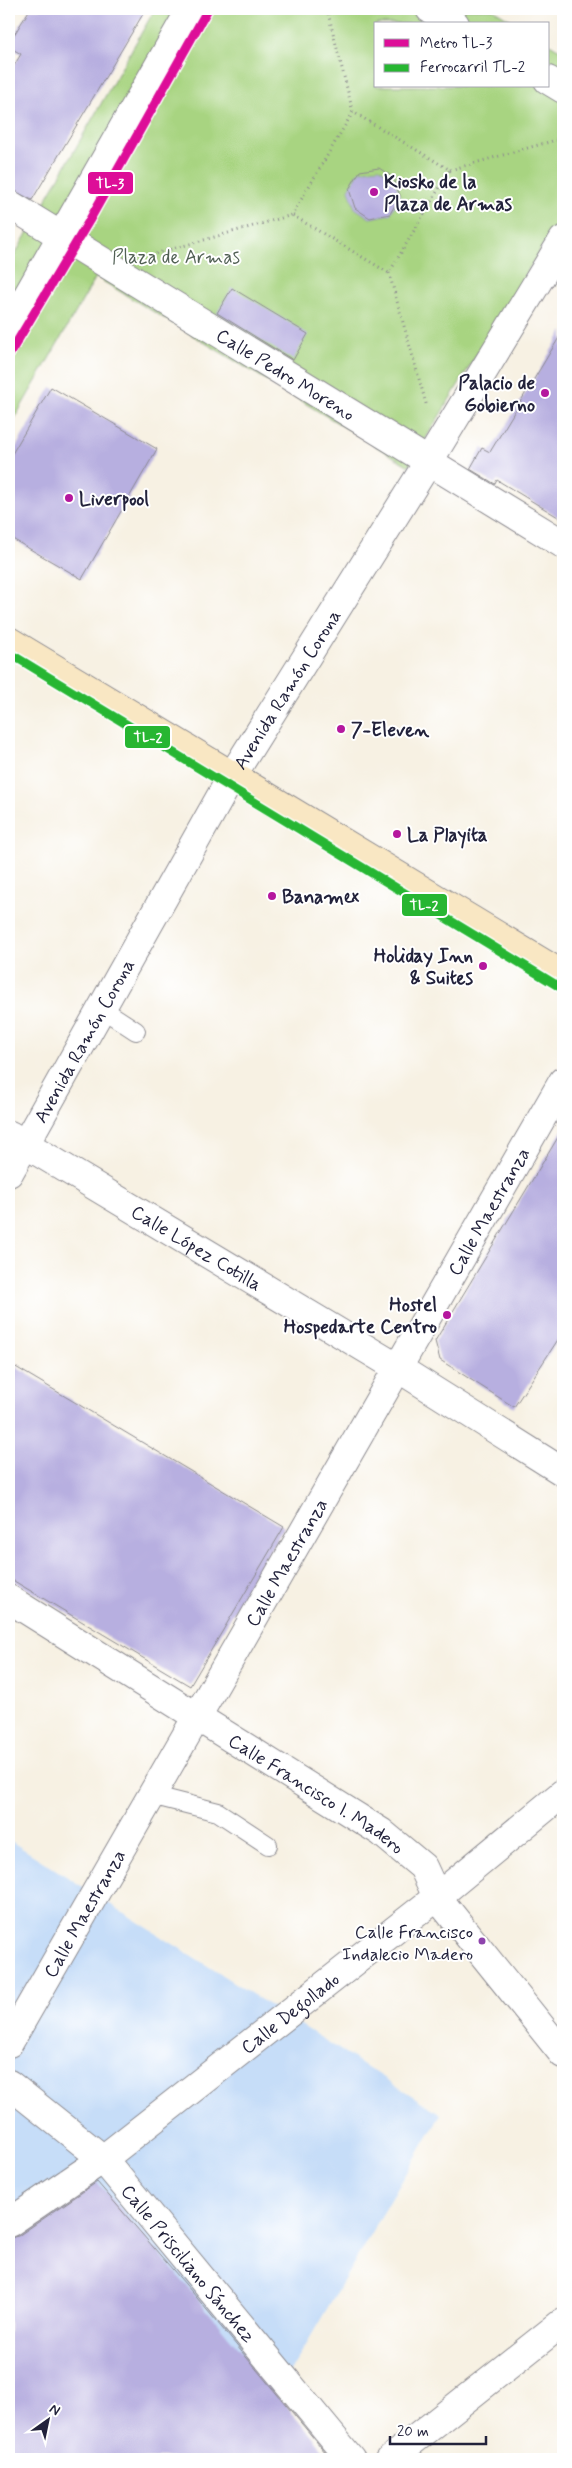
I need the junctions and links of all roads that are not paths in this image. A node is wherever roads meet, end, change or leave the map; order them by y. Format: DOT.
graph roads {
  1 [pos="191,9"];
  2 [pos="430,9"];
  3 [pos="452,22"];
  4 [pos="550,81"];
  5 [pos="563,89"];
  6 [pos="9,204"];
  7 [pos="62,237"];
  8 [pos="563,240"];
  9 [pos="9,328"];
  10 [pos="434,454"];
  11 [pos="563,544"];
  12 [pos="9,641"];
  13 [pos="232,776"];
  14 [pos="563,975"];
  15 [pos="101,1008"];
  16 [pos="136,1031"];
  17 [pos="563,1080"];
  18 [pos="17,1139"];
  19 [pos="9,1173"];
  20 [pos="398,1368"];
  21 [pos="563,1472"];
  22 [pos="9,1599"];
  23 [pos="197,1716"];
  24 [pos="563,1793"];
  25 [pos="151,1795"];
  26 [pos="268,1845"];
  27 [pos="436,1897"];
  28 [pos="9,2044"];
  29 [pos="563,2054"];
  30 [pos="9,2084"];
  31 [pos="103,2160"];
  32 [pos="9,2223"];
  33 [pos="563,2322"];
  34 [pos="351,2459"];
  35 [pos="390,2459"];
  1 -- 7 [label="street"];
  2 -- 3 [label="street"];
  4 -- 5 [label="street"];
  6 -- 7 [label="street, Calle Pedro Moreno"];
  7 -- 9 [label="street"];
  7 -- 10 [label="street, Calle Pedro Moreno"];
  8 -- 10 [label="street, Avenida Ramón Corona"];
  10 -- 11 [label="street, Calle Pedro Moreno"];
  10 -- 13 [label="street, Avenida Ramón Corona"];
  12 -- 13 [label="main road"];
  13 -- 14 [label="main road"];
  13 -- 15 [label="street, Avenida Ramón Corona"];
  15 -- 16 [label="lane"];
  15 -- 18 [label="street, Avenida Ramón Corona"];
  17 -- 20 [label="street, Calle Maestranza"];
  18 -- 19 [label="street, Avenida Ramón Corona"];
  18 -- 20 [label="street, Calle López Cotilla"];
  20 -- 21 [label="street, Calle López Cotilla"];
  20 -- 23 [label="street, Calle Maestranza"];
  22 -- 23 [label="street, Calle Francisco I. Madero"];
  23 -- 25 [label="street, Calle Maestranza"];
  23 -- 27 [label="street, Calle Francisco I. Madero"];
  24 -- 27 [label="street, Calle Degollado"];
  25 -- 26 [label="lane"];
  25 -- 28 [label="street, Calle Maestranza"];
  27 -- 29 [label="street, Calle Francisco I. Madero"];
  27 -- 31 [label="street, Calle Degollado"];
  30 -- 31 [label="street, Calle Prisciliano Sánchez"];
  31 -- 32 [label="street, Calle Degollado"];
  31 -- 34 [label="street, Calle Prisciliano Sánchez"];
  33 -- 35 [label="street"];
}
